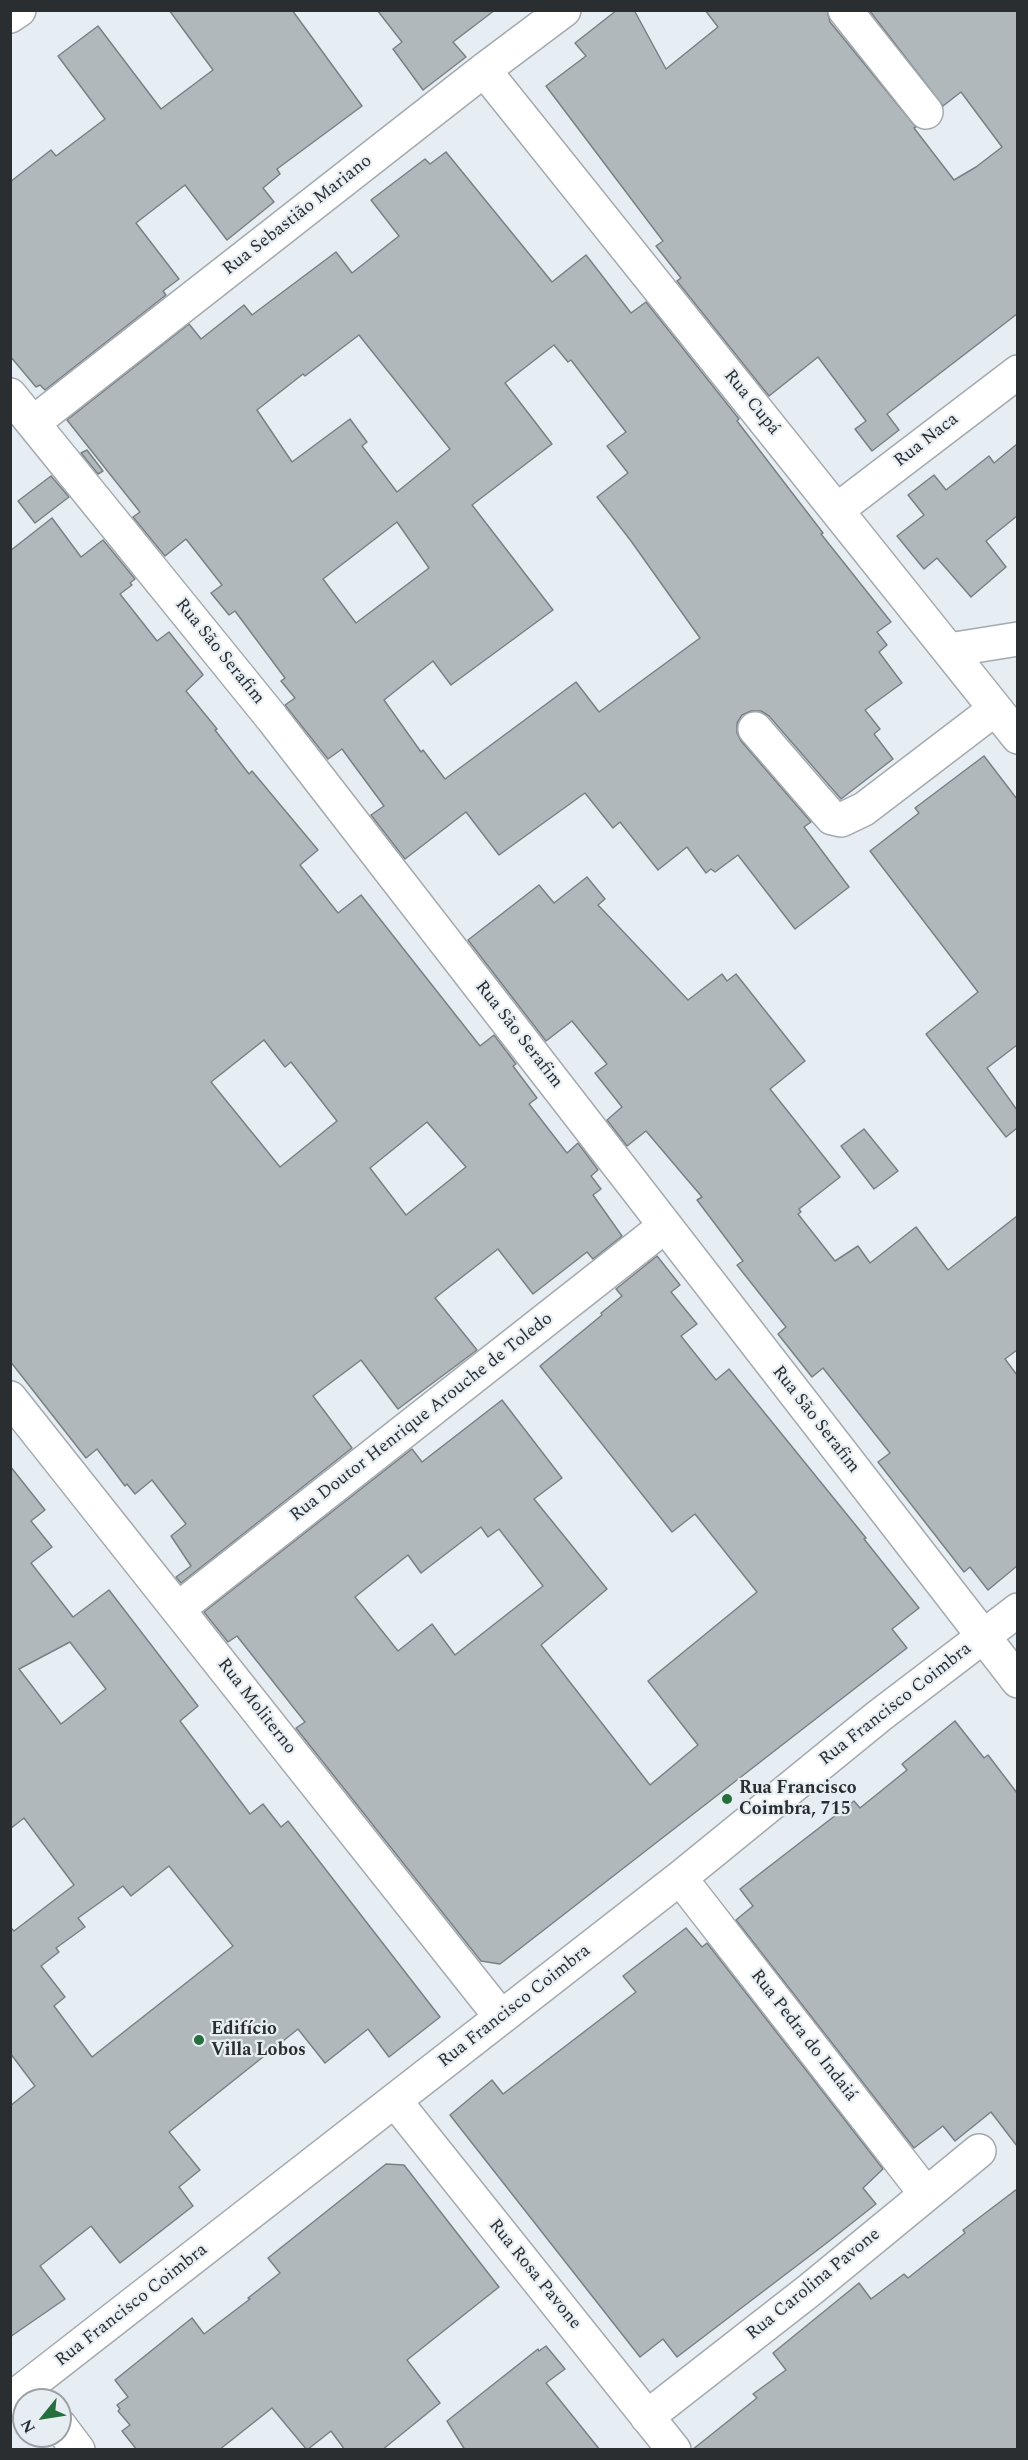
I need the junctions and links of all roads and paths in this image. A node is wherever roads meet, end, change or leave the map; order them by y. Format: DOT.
graph roads {
  1 [pos="19,10"];
  2 [pos="564,10"];
  3 [pos="845,10"];
  4 [pos="10,16"];
  5 [pos="484,70"];
  6 [pos="926,112"];
  7 [pos="1017,372"];
  8 [pos="10,395"];
  9 [pos="33,423"];
  10 [pos="837,510"];
  11 [pos="1017,639"];
  12 [pos="949,650"];
  13 [pos="995,709"];
  14 [pos="755,729"];
  15 [pos="1017,738"];
  16 [pos="665,1226"];
  17 [pos="10,1398"];
  18 [pos="178,1610"];
  19 [pos="1017,1610"];
  20 [pos="983,1637"];
  21 [pos="1017,1681"];
  22 [pos="680,1878"];
  23 [pos="501,2017"];
  24 [pos="395,2101"];
  25 [pos="979,2151"];
  26 [pos="926,2194"];
  27 [pos="36,2388"];
  28 [pos="647,2417"];
  29 [pos="674,2450"];
  1 -- 4 [label="street"];
  2 -- 5 [label="street, Rua Sebastião Mariano"];
  3 -- 6 [label="street"];
  5 -- 9 [label="street, Rua Sebastião Mariano"];
  5 -- 10 [label="street, Rua Cupá"];
  7 -- 10 [label="street, Rua Naca"];
  8 -- 9 [label="street, Rua São Serafim"];
  9 -- 16 [label="street, Rua São Serafim"];
  10 -- 12 [label="street, Rua Cupá"];
  11 -- 12 [label="street"];
  12 -- 13 [label="street, Rua Cupá"];
  13 -- 14 [label="street"];
  13 -- 15 [label="street, Rua Cupá"];
  16 -- 18 [label="street, Rua Doutor Henrique Arouche de Toledo"];
  16 -- 20 [label="street, Rua São Serafim"];
  17 -- 18 [label="street, Rua Moliterno"];
  18 -- 23 [label="street, Rua Moliterno"];
  19 -- 20 [label="street, Rua Francisco Coimbra"];
  20 -- 21 [label="street, Rua São Serafim"];
  20 -- 22 [label="street, Rua Francisco Coimbra"];
  22 -- 23 [label="street, Rua Francisco Coimbra"];
  22 -- 26 [label="street, Rua Pedra do Indaiá"];
  23 -- 24 [label="street, Rua Francisco Coimbra"];
  24 -- 27 [label="street, Rua Francisco Coimbra"];
  24 -- 28 [label="street, Rua Rosa Pavone"];
  25 -- 26 [label="street, Rua Carolina Pavone"];
  26 -- 28 [label="street, Rua Carolina Pavone"];
  28 -- 29 [label="street, Rua Rosa Pavone"];
}
